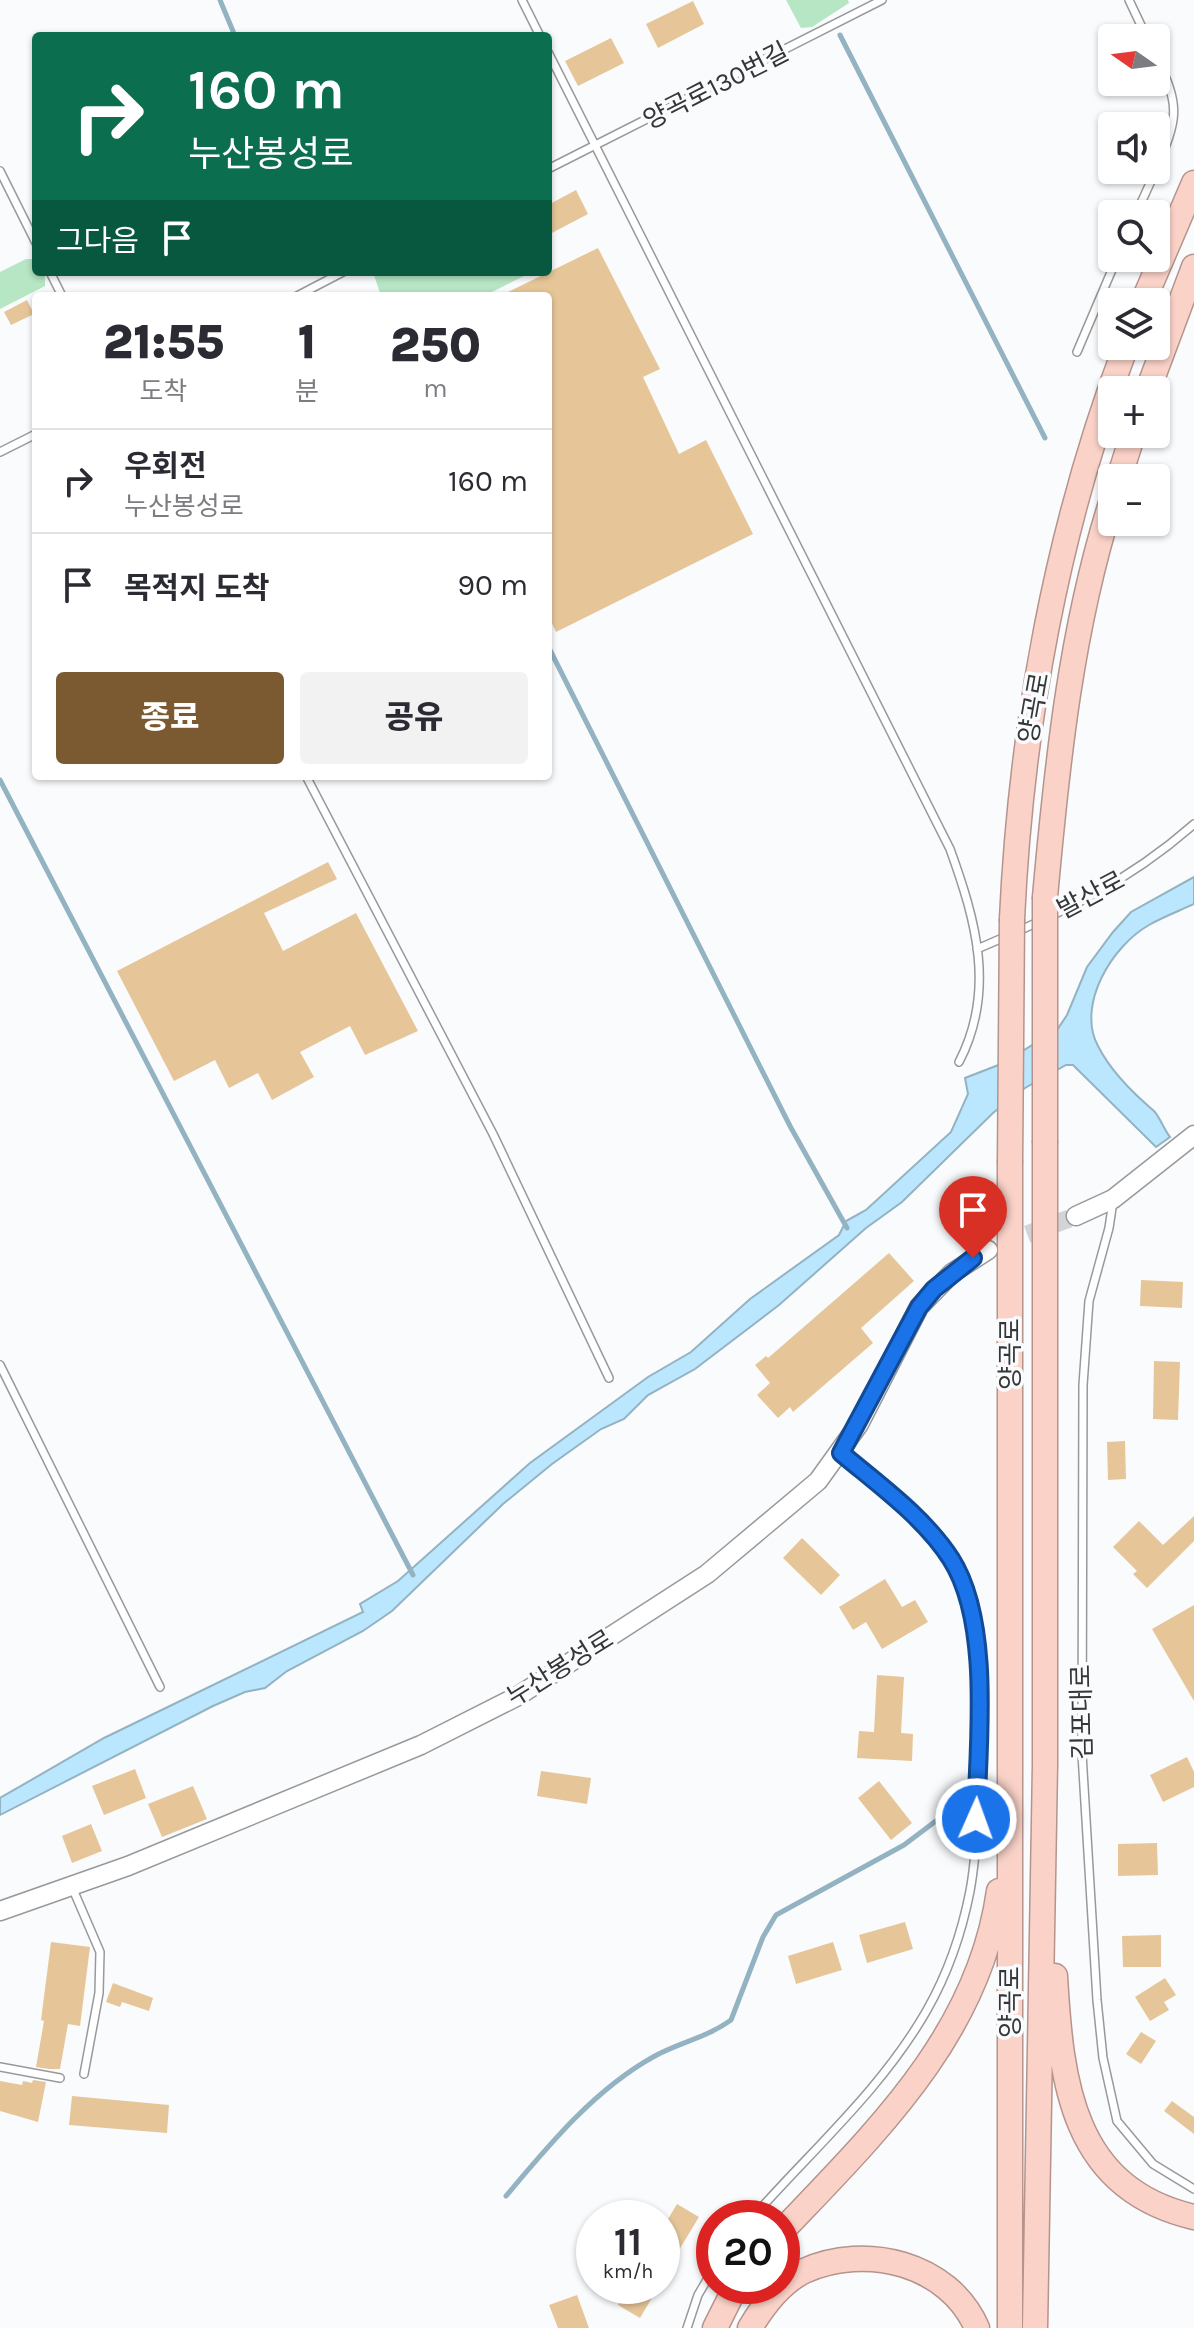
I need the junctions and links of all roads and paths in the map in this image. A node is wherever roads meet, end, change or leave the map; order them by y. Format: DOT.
graph roads {
  1 [pos="522,0"];
  2 [pos="882,0"];
  3 [pos="1129,0"];
  4 [pos="1140,24"];
  5 [pos="538,32"];
  6 [pos="552,60"];
  7 [pos="1170,91"];
  8 [pos="1170,131"];
  9 [pos="595,148"];
  10 [pos="552,167"];
  11 [pos="0,171"];
  12 [pos="1194,183"];
  13 [pos="32,235"];
  14 [pos="1194,267"];
  15 [pos="1111,272"];
  16 [pos="335,276"];
  17 [pos="1149,288"];
  18 [pos="305,292"];
  19 [pos="1077,352"];
  20 [pos="1122,360"];
  21 [pos="1153,376"];
  22 [pos="32,436"];
  23 [pos="0,452"];
  24 [pos="1103,536"];
  25 [pos="308,780"];
  26 [pos="1194,824"];
  27 [pos="977,949"];
  28 [pos="959,1062"];
  29 [pos="1194,1135"];
  30 [pos="1113,1199"];
  31 [pos="1076,1216"];
  32 [pos="988,1250"];
  33 [pos="0,1365"];
  34 [pos="609,1378"];
  35 [pos="841,1453"];
  36 [pos="160,1687"];
  37 [pos="1010,1709"];
  38 [pos="1045,1765"];
  39 [pos="72,1886"];
  40 [pos="0,1911"];
  41 [pos="0,2067"];
  42 [pos="84,2074"];
  43 [pos="60,2078"];
  44 [pos="1194,2189"];
  45 [pos="769,2200"];
  46 [pos="800,2212"];
  47 [pos="1194,2217"];
  48 [pos="696,2301"];
  49 [pos="727,2304"];
  50 [pos="687,2328"];
  51 [pos="715,2328"];
  52 [pos="750,2328"];
  53 [pos="977,2328"];
  54 [pos="1010,2328"];
  55 [pos="1035,2328"];
  1 -- 5 [label="lane"];
  2 -- 9 [label="lane, 양곡로130번길"];
  3 -- 4 [label="lane"];
  6 -- 9 [label="lane"];
  7 -- 8 [label="lane"];
  9 -- 10 [label="lane, 양곡로130번길"];
  9 -- 27 [label="lane"];
  11 -- 13 [label="lane"];
  12 -- 17 [label="highway"];
  14 -- 21 [label="highway"];
  15 -- 19 [label="lane"];
  16 -- 18 [label="lane"];
  20 -- 37 [label="highway, 양곡로, bridge"];
  22 -- 23 [label="lane"];
  24 -- 38 [label="highway, 양곡로, bridge"];
  25 -- 34 [label="lane"];
  26 -- 27 [label="lane, 발산로"];
  27 -- 28 [label="lane"];
  29 -- 30 [label="street"];
  30 -- 31 [label="street"];
  30 -- 44 [label="lane, 김포대로"];
  32 -- 35 [label="street, 누산봉성로"];
  33 -- 36 [label="lane"];
  35 -- 39 [label="street, 누산봉성로"];
  35 -- 45 [label="lane"];
  37 -- 46 [label="highway"];
  37 -- 54 [label="highway, 양곡로"];
  38 -- 47 [label="highway"];
  38 -- 55 [label="highway, 양곡로"];
  39 -- 40 [label="street, 누산봉성로"];
  39 -- 42 [label="lane"];
  41 -- 43 [label="lane"];
  48 -- 50 [label="lane"];
  49 -- 51 [label="highway"];
  52 -- 53 [label="highway"];
}
